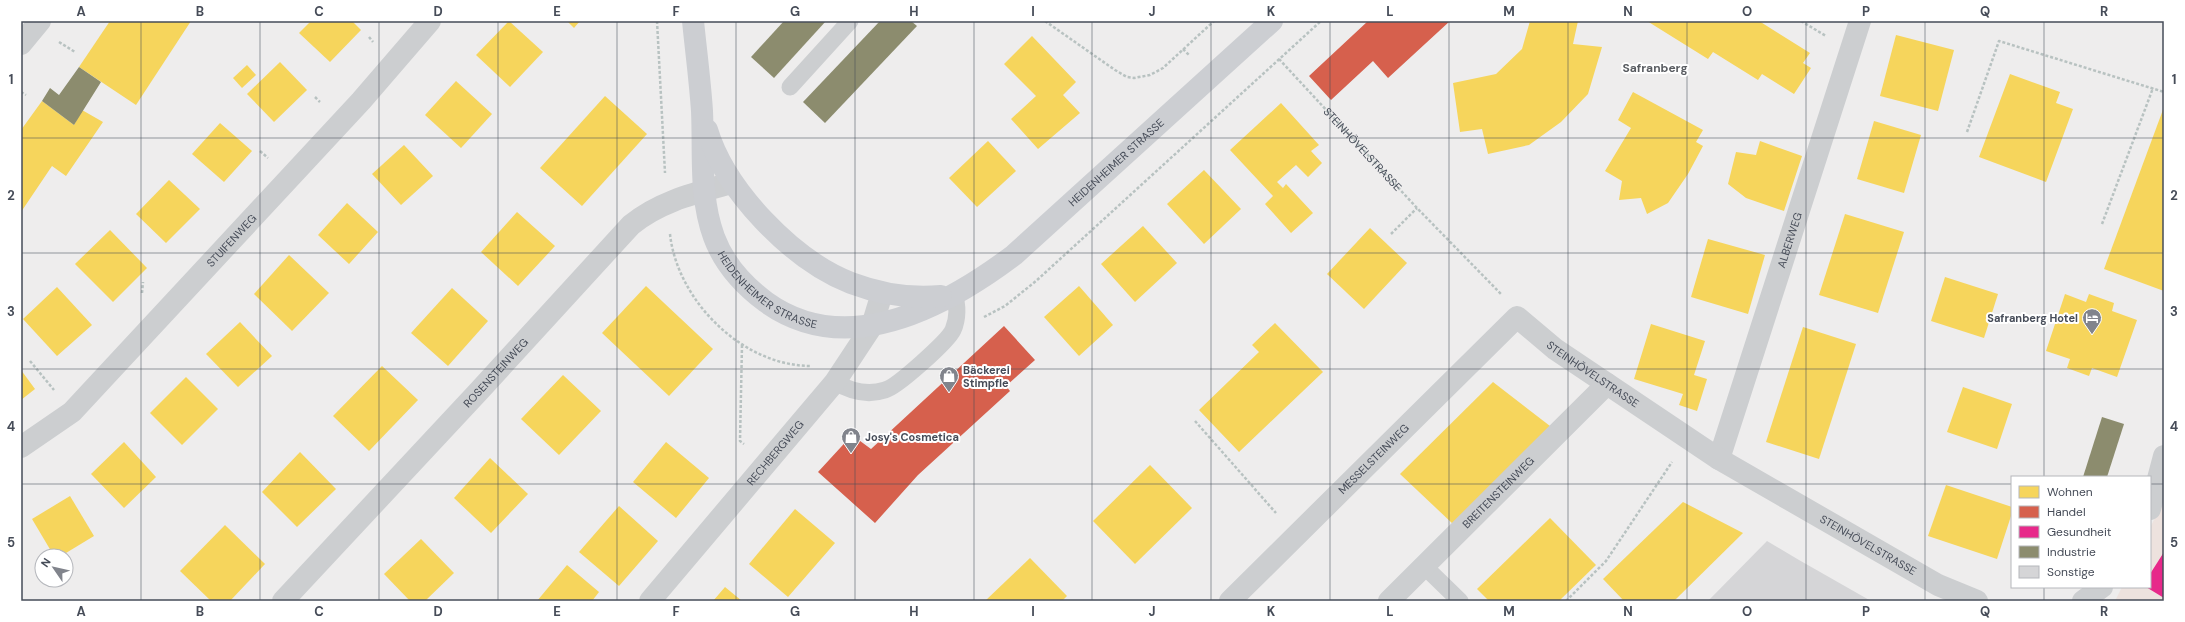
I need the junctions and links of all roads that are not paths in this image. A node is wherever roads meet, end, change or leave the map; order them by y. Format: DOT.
graph roads {
  1 [pos="40,21"];
  2 [pos="430,21"];
  3 [pos="693,21"];
  4 [pos="850,21"];
  5 [pos="1272,21"];
  6 [pos="1860,21"];
  7 [pos="21,44"];
  8 [pos="790,87"];
  9 [pos="702,112"];
  10 [pos="732,183"];
  11 [pos="703,191"];
  12 [pos="882,293"];
  13 [pos="954,294"];
  14 [pos="1517,317"];
  15 [pos="872,326"];
  16 [pos="835,382"];
  17 [pos="1607,384"];
  18 [pos="21,447"];
  19 [pos="2164,456"];
  20 [pos="1719,459"];
  21 [pos="2151,505"];
  22 [pos="1424,566"];
  23 [pos="2101,588"];
  24 [pos="284,601"];
  25 [pos="650,601"];
  26 [pos="1230,601"];
  27 [pos="1389,601"];
  28 [pos="1460,601"];
  29 [pos="1977,601"];
  30 [pos="2083,601"];
  1 -- 7 [label="street"];
  2 -- 18 [label="street, STUIFENWEG"];
  3 -- 9 [label="main road, HEIDENHEIMER STRASSE"];
  4 -- 8 [label="lane"];
  5 -- 13 [label="main road, HEIDENHEIMER STRASSE"];
  6 -- 20 [label="street, ALBERWEG"];
  9 -- 10 [label="main road, HEIDENHEIMER STRASSE"];
  9 -- 11 [label="main road, HEIDENHEIMER STRASSE"];
  10 -- 11 [label="street, ROSENSTEINWEG"];
  10 -- 12 [label="main road, HEIDENHEIMER STRASSE"];
  11 -- 15 [label="main road, HEIDENHEIMER STRASSE"];
  11 -- 24 [label="street, ROSENSTEINWEG"];
  12 -- 13 [label="main road, HEIDENHEIMER STRASSE"];
  12 -- 15 [label="street, RECHBERGWEG"];
  13 -- 15 [label="main road, HEIDENHEIMER STRASSE"];
  13 -- 16 [label="lane"];
  14 -- 17 [label="street, STEINHÖVELSTRASSE"];
  14 -- 26 [label="street, MESSELSTEINWEG"];
  15 -- 16 [label="street, RECHBERGWEG"];
  16 -- 25 [label="street, RECHBERGWEG"];
  17 -- 20 [label="street, STEINHÖVELSTRASSE"];
  17 -- 22 [label="street, BREITENSTEINWEG"];
  19 -- 21 [label="street"];
  20 -- 29 [label="street, STEINHÖVELSTRASSE"];
  22 -- 27 [label="street, BREITENSTEINWEG"];
  22 -- 28 [label="lane"];
  23 -- 30 [label="street"];
}
